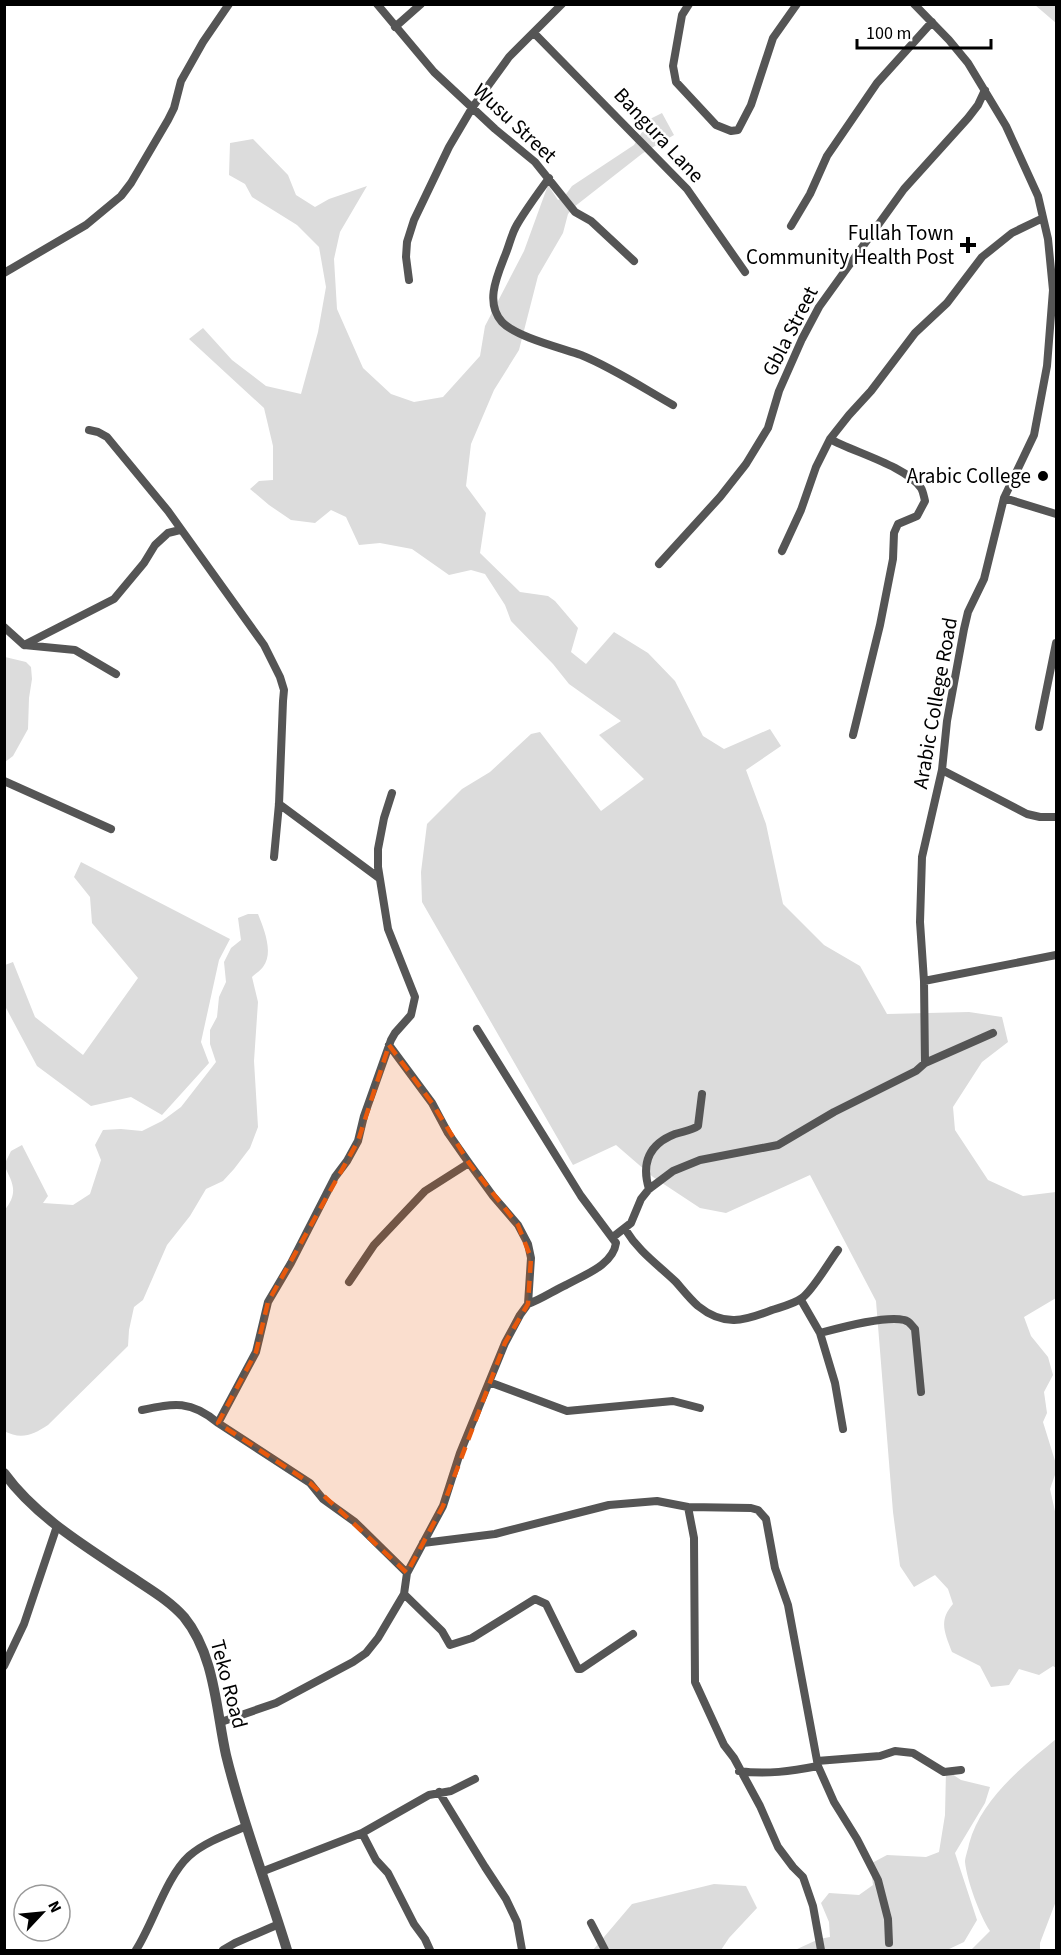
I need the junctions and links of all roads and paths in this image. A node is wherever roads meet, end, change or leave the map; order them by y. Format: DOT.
graph roads {
  1 [pos="217,4"];
  2 [pos="377,4"];
  3 [pos="422,4"];
  4 [pos="562,4"];
  5 [pos="689,4"];
  6 [pos="797,4"];
  7 [pos="914,4"];
  8 [pos="226,8"];
  9 [pos="932,22"];
  10 [pos="395,27"];
  11 [pos="534,33"];
  12 [pos="985,90"];
  13 [pos="472,108"];
  14 [pos="549,178"];
  15 [pos="1043,218"];
  16 [pos="791,226"];
  17 [pos="634,261"];
  18 [pos="745,272"];
  19 [pos="4,273"];
  20 [pos="409,280"];
  21 [pos="673,405"];
  22 [pos="89,430"];
  23 [pos="830,439"];
  24 [pos="1004,498"];
  25 [pos="1056,514"];
  26 [pos="180,530"];
  27 [pos="782,551"];
  28 [pos="659,564"];
  29 [pos="4,627"];
  30 [pos="1056,643"];
  31 [pos="24,645"];
  32 [pos="116,674"];
  33 [pos="1039,728"];
  34 [pos="853,735"];
  35 [pos="942,770"];
  36 [pos="4,781"];
  37 [pos="392,793"];
  38 [pos="279,804"];
  39 [pos="1056,817"];
  40 [pos="111,830"];
  41 [pos="274,857"];
  42 [pos="379,878"];
  43 [pos="1056,955"];
  44 [pos="924,981"];
  45 [pos="477,1029"];
  46 [pos="993,1033"];
  47 [pos="389,1045"];
  48 [pos="925,1064"];
  49 [pos="702,1094"];
  50 [pos="469,1163"];
  51 [pos="649,1189"];
  52 [pos="625,1229"];
  53 [pos="613,1237"];
  54 [pos="838,1250"];
  55 [pos="349,1282"];
  56 [pos="801,1300"];
  57 [pos="528,1304"];
  58 [pos="819,1333"];
  59 [pos="489,1382"];
  60 [pos="921,1392"];
  61 [pos="700,1408"];
  62 [pos="142,1410"];
  63 [pos="218,1423"];
  64 [pos="843,1429"];
  65 [pos="4,1473"];
  66 [pos="688,1507"];
  67 [pos="57,1526"];
  68 [pos="423,1543"];
  69 [pos="407,1573"];
  70 [pos="404,1594"];
  71 [pos="633,1634"];
  72 [pos="4,1666"];
  73 [pos="221,1722"];
  74 [pos="818,1764"];
  75 [pos="962,1770"];
  76 [pos="740,1771"];
  77 [pos="475,1779"];
  78 [pos="439,1792"];
  79 [pos="248,1826"];
  80 [pos="362,1833"];
  81 [pos="261,1872"];
  82 [pos="591,1923"];
  83 [pos="279,1924"];
  84 [pos="889,1943"];
  85 [pos="136,1950"];
  86 [pos="222,1950"];
  87 [pos="287,1950"];
  88 [pos="430,1950"];
  89 [pos="522,1950"];
  90 [pos="604,1950"];
  91 [pos="821,1950"];
  1 -- 8 [label="street"];
  2 -- 10 [label="street, Wusu Street"];
  3 -- 10 [label="street"];
  4 -- 11 [label="street"];
  5 -- 6 [label="street"];
  7 -- 9 [label="street, Arabic College Road"];
  8 -- 19 [label="street"];
  9 -- 12 [label="street, Arabic College Road"];
  9 -- 16 [label="street"];
  10 -- 13 [label="street, Wusu Street"];
  11 -- 13 [label="street"];
  11 -- 18 [label="street, Bangura Lane"];
  12 -- 15 [label="street, Arabic College Road"];
  12 -- 28 [label="street, Gbla Street"];
  13 -- 14 [label="street, Wusu Street"];
  13 -- 20 [label="street"];
  14 -- 17 [label="street, Wusu Street"];
  14 -- 21 [label="street"];
  15 -- 23 [label="street"];
  15 -- 24 [label="street, Arabic College Road"];
  22 -- 26 [label="street"];
  23 -- 27 [label="street"];
  23 -- 34 [label="street"];
  24 -- 25 [label="street"];
  24 -- 35 [label="street, Arabic College Road"];
  26 -- 31 [label="street"];
  26 -- 38 [label="street"];
  29 -- 31 [label="street"];
  30 -- 33 [label="street"];
  31 -- 32 [label="street"];
  35 -- 39 [label="street"];
  35 -- 44 [label="street, Arabic College Road"];
  36 -- 40 [label="street"];
  37 -- 42 [label="street"];
  38 -- 41 [label="street"];
  38 -- 42 [label="street"];
  42 -- 47 [label="street"];
  43 -- 44 [label="street"];
  44 -- 48 [label="street, Arabic College Road"];
  45 -- 53 [label="street"];
  46 -- 48 [label="street"];
  47 -- 50 [label="street"];
  47 -- 63 [label="street"];
  48 -- 51 [label="street"];
  49 -- 51 [label="street"];
  50 -- 55 [label="street"];
  50 -- 57 [label="street"];
  51 -- 52 [label="street"];
  52 -- 53 [label="street"];
  52 -- 56 [label="street"];
  53 -- 57 [label="street"];
  54 -- 56 [label="street"];
  56 -- 58 [label="street"];
  57 -- 59 [label="street"];
  58 -- 60 [label="street"];
  58 -- 64 [label="street"];
  59 -- 61 [label="street"];
  59 -- 68 [label="street"];
  62 -- 63 [label="street"];
  63 -- 69 [label="street"];
  65 -- 67 [label="street, Teko Road"];
  66 -- 68 [label="street"];
  66 -- 74 [label="street"];
  66 -- 76 [label="street"];
  67 -- 72 [label="street"];
  67 -- 73 [label="street, Teko Road"];
  68 -- 69 [label="street"];
  69 -- 70 [label="street"];
  70 -- 71 [label="street"];
  70 -- 73 [label="street"];
  73 -- 79 [label="street, Teko Road"];
  74 -- 75 [label="street"];
  74 -- 76 [label="street"];
  74 -- 84 [label="street"];
  76 -- 91 [label="street"];
  77 -- 78 [label="street"];
  78 -- 80 [label="street"];
  78 -- 89 [label="street"];
  79 -- 81 [label="street, Teko Road"];
  79 -- 85 [label="street"];
  80 -- 81 [label="street"];
  80 -- 88 [label="street"];
  81 -- 83 [label="street, Teko Road"];
  82 -- 90 [label="street"];
  83 -- 86 [label="street"];
  83 -- 87 [label="street, Teko Road"];
}
